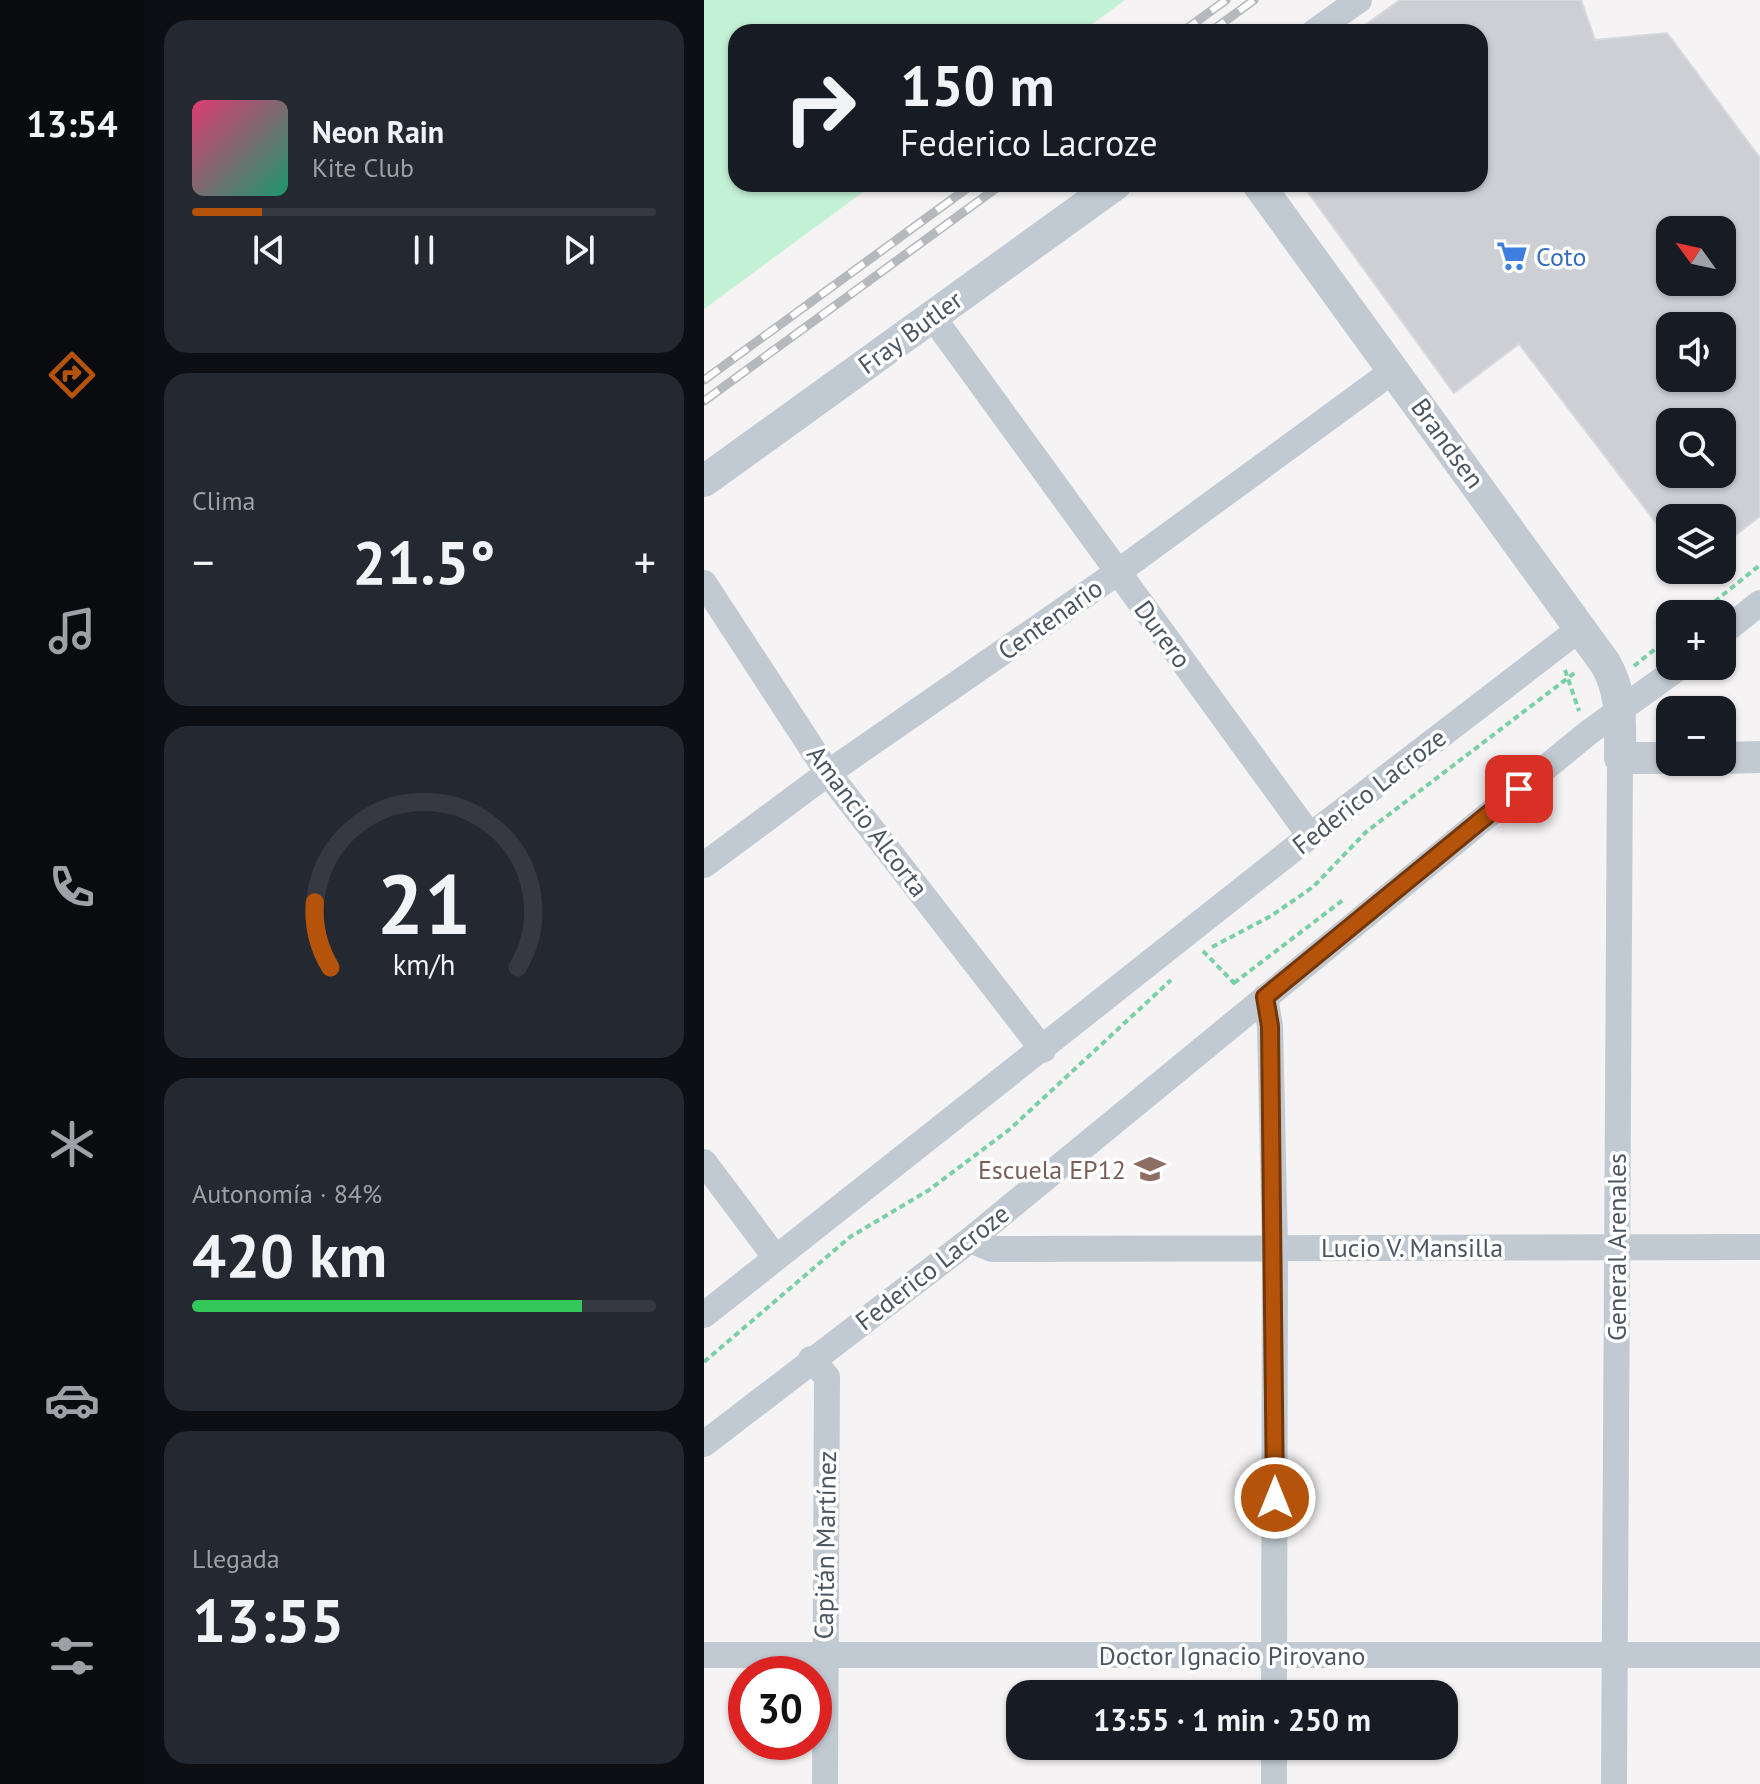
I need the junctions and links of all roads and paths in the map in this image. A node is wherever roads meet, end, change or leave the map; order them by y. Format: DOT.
graph roads {
  1 [pos="1359,0"];
  2 [pos="1325,24"];
  3 [pos="1105,192"];
  4 [pos="1264,192"];
  5 [pos="932,316"];
  6 [pos="1394,370"];
  7 [pos="704,481"];
  8 [pos="1760,565"];
  9 [pos="1118,572"];
  10 [pos="704,583"];
  11 [pos="1716,600"];
  12 [pos="1760,603"];
  13 [pos="1736,622"];
  14 [pos="1591,640"];
  15 [pos="1556,647"];
  16 [pos="1568,679"];
  17 [pos="1662,680"];
  18 [pos="1621,711"];
  19 [pos="1588,733"];
  20 [pos="1760,757"];
  21 [pos="1620,758"];
  22 [pos="1656,758"];
  23 [pos="1736,758"];
  24 [pos="828,773"];
  25 [pos="1310,836"];
  26 [pos="704,865"];
  27 [pos="1196,949"];
  28 [pos="1175,976"];
  29 [pos="1257,1003"];
  30 [pos="1043,1050"];
  31 [pos="704,1162"];
  32 [pos="970,1240"];
  33 [pos="1275,1247"];
  34 [pos="1616,1247"];
  35 [pos="1760,1247"];
  36 [pos="776,1258"];
  37 [pos="704,1315"];
  38 [pos="811,1359"];
  39 [pos="704,1362"];
  40 [pos="704,1444"];
  41 [pos="823,1654"];
  42 [pos="704,1655"];
  43 [pos="1760,1655"];
  44 [pos="1275,1656"];
  45 [pos="1613,1657"];
  46 [pos="1274,1680"];
  47 [pos="1274,1760"];
  48 [pos="825,1784"];
  49 [pos="1274,1784"];
  50 [pos="1614,1784"];
  1 -- 2 [label="street"];
  3 -- 5 [label="street, Fray Butler"];
  4 -- 6 [label="street, Brandsen"];
  5 -- 7 [label="street, Fray Butler"];
  5 -- 9 [label="street, Durero"];
  6 -- 9 [label="street, Centenario"];
  6 -- 14 [label="street, Brandsen"];
  8 -- 11 [label="path"];
  9 -- 24 [label="street, Centenario"];
  9 -- 25 [label="street, Durero"];
  10 -- 24 [label="street, Amancio Alcorta"];
  12 -- 13 [label="street"];
  14 -- 15 [label="street, Federico Lacroze"];
  14 -- 16 [label="path"];
  14 -- 18 [label="street, Brandsen"];
  15 -- 16 [label="path"];
  15 -- 25 [label="street, Federico Lacroze"];
  16 -- 19 [label="path"];
  16 -- 27 [label="path"];
  17 -- 18 [label="street, Federico Lacroze"];
  18 -- 19 [label="street, Federico Lacroze"];
  18 -- 21 [label="street, General Arenales"];
  19 -- 29 [label="street, Federico Lacroze"];
  20 -- 23 [label="street"];
  21 -- 22 [label="street"];
  21 -- 34 [label="street, General Arenales"];
  24 -- 26 [label="street, Centenario"];
  24 -- 30 [label="street, Amancio Alcorta"];
  25 -- 27 [label="street, Federico Lacroze"];
  27 -- 29 [label="path"];
  27 -- 30 [label="street, Federico Lacroze"];
  28 -- 39 [label="path"];
  29 -- 32 [label="street, Federico Lacroze"];
  29 -- 33 [label="street"];
  30 -- 36 [label="street, Federico Lacroze"];
  31 -- 36 [label="street"];
  32 -- 33 [label="street, Lucio V. Mansilla"];
  32 -- 38 [label="street, Federico Lacroze"];
  33 -- 34 [label="street, Lucio V. Mansilla"];
  33 -- 44 [label="street"];
  34 -- 35 [label="street, Lucio V. Mansilla"];
  34 -- 45 [label="street, General Arenales"];
  36 -- 37 [label="street, Federico Lacroze"];
  38 -- 40 [label="street, Federico Lacroze"];
  38 -- 41 [label="street, Capitán Martínez"];
  41 -- 42 [label="street, Doctor Ignacio Pirovano"];
  41 -- 44 [label="street, Doctor Ignacio Pirovano"];
  41 -- 48 [label="street, Capitán Martínez"];
  43 -- 45 [label="street, Doctor Ignacio Pirovano"];
  44 -- 45 [label="street, Doctor Ignacio Pirovano"];
  44 -- 46 [label="street"];
  45 -- 50 [label="street, General Arenales"];
  47 -- 49 [label="street"];
}
